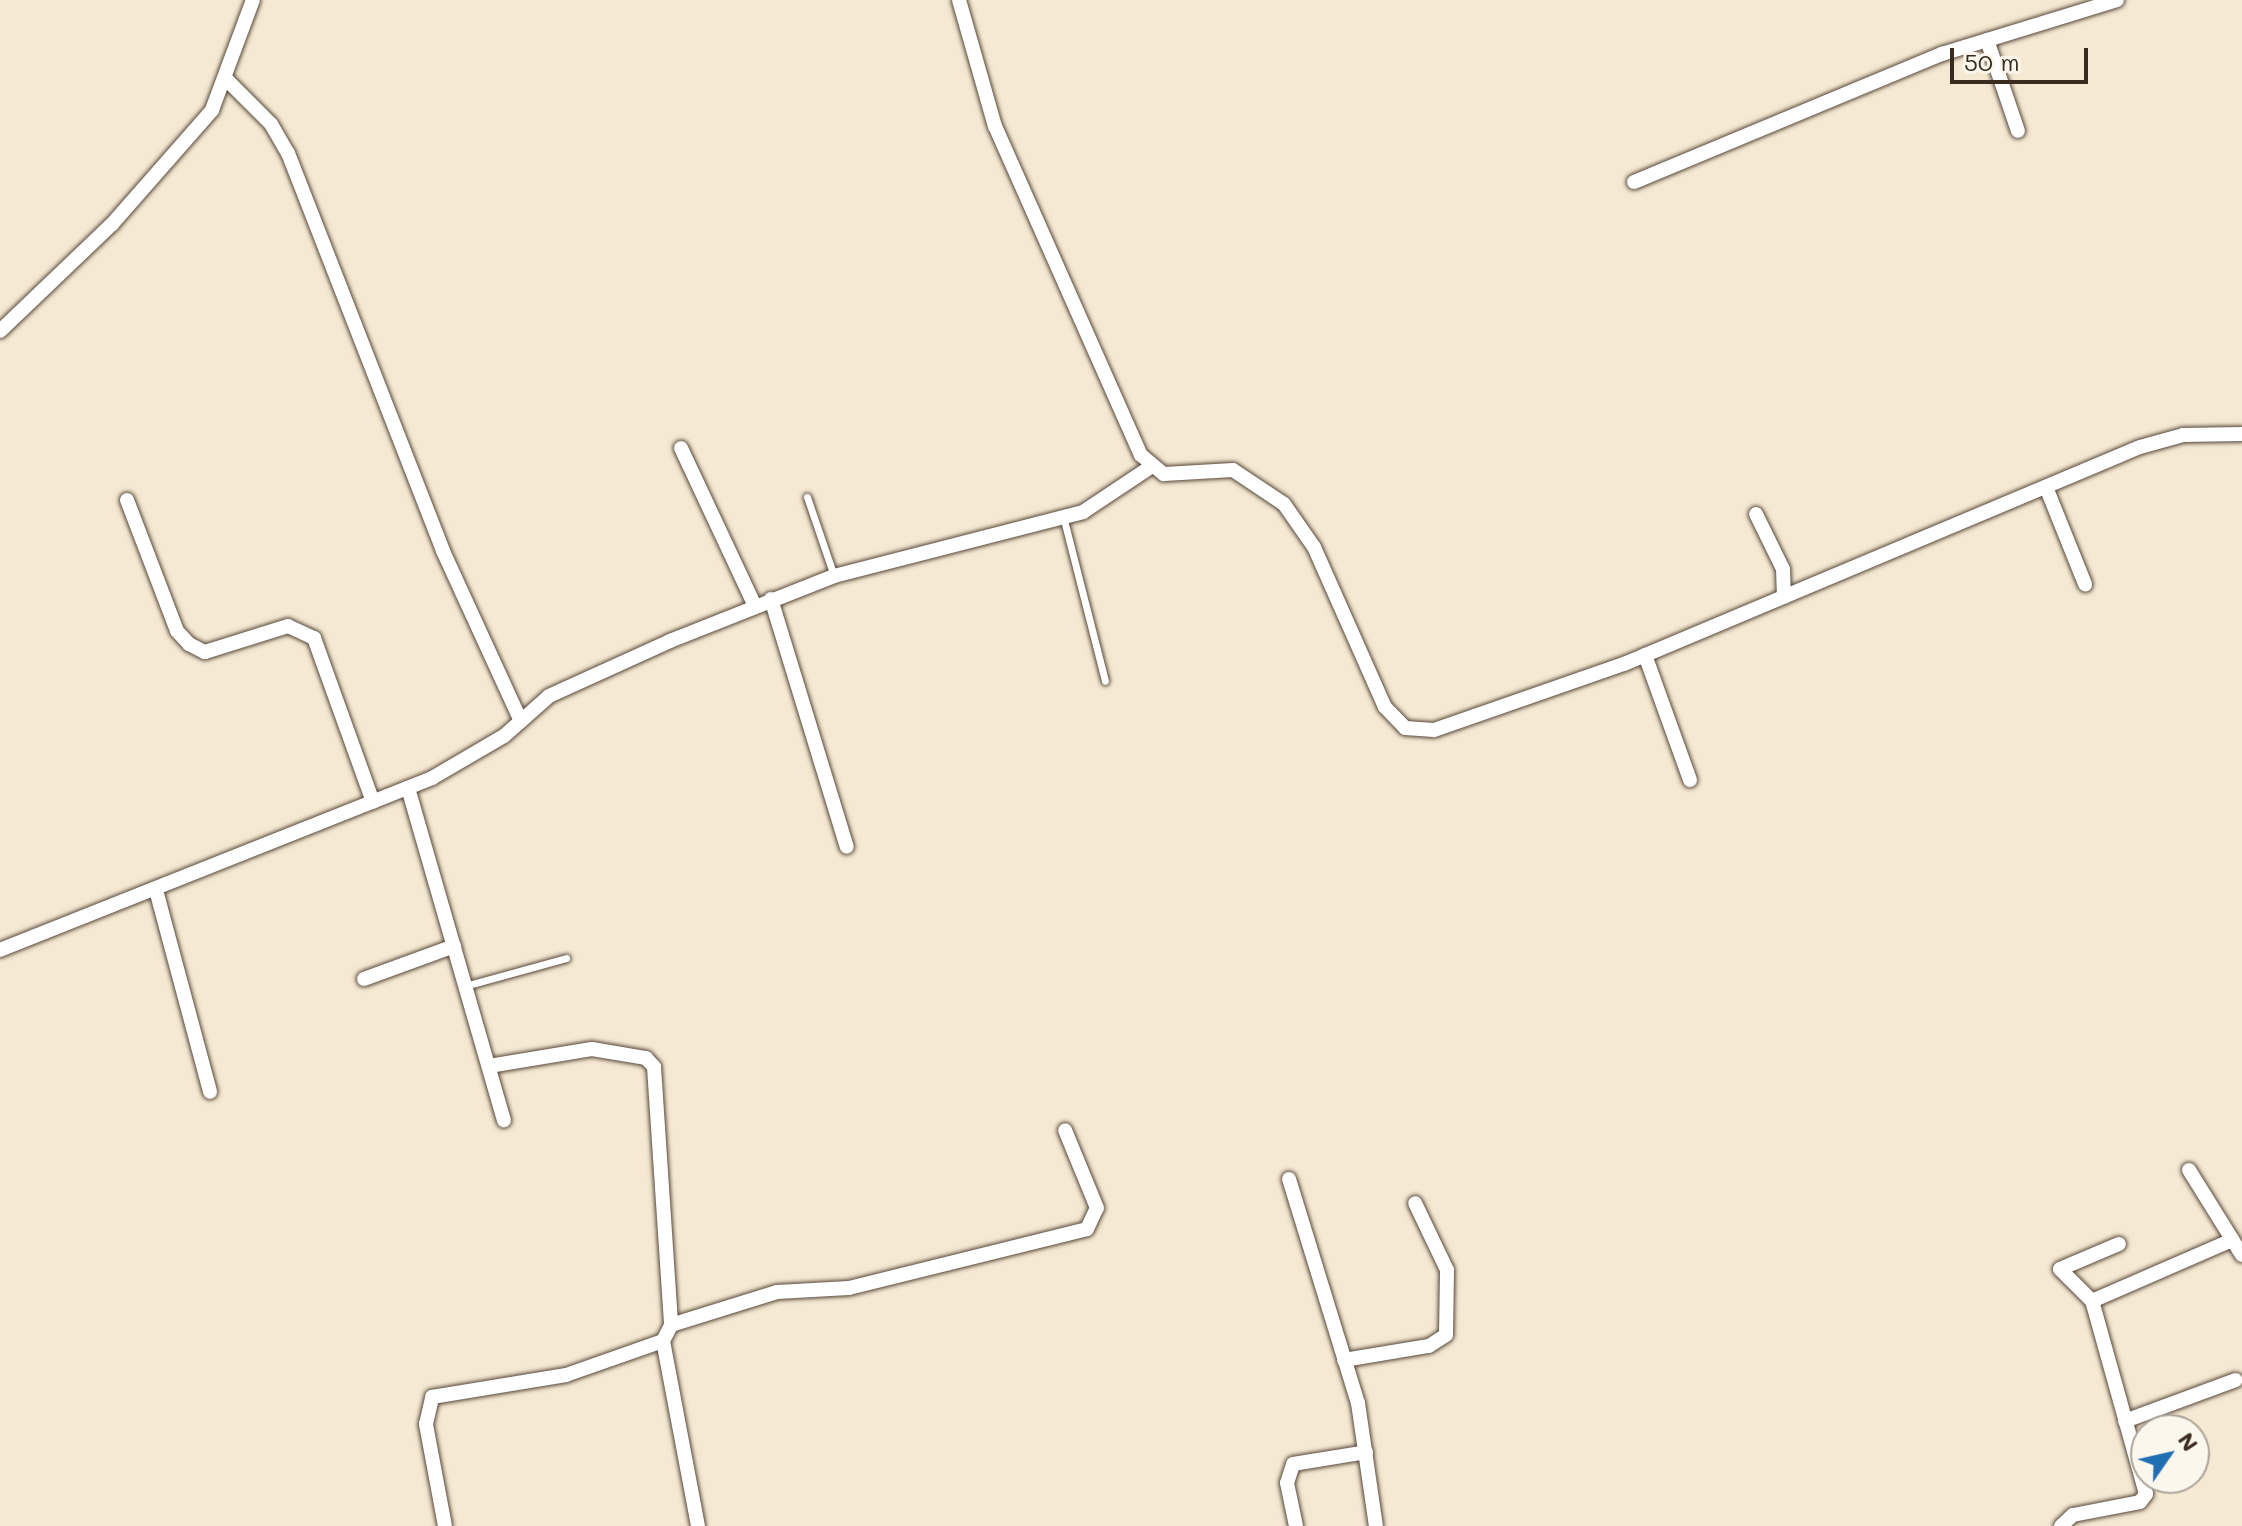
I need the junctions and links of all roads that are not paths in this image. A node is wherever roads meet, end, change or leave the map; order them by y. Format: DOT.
graph roads {
  1 [pos="253,0"];
  2 [pos="959,0"];
  3 [pos="2117,0"];
  4 [pos="1987,40"];
  5 [pos="227,80"];
  6 [pos="2018,131"];
  7 [pos="1634,182"];
  8 [pos="0,331"];
  9 [pos="2242,434"];
  10 [pos="681,448"];
  11 [pos="1152,466"];
  12 [pos="2046,487"];
  13 [pos="807,497"];
  14 [pos="127,500"];
  15 [pos="1756,514"];
  16 [pos="1063,516"];
  17 [pos="834,576"];
  18 [pos="2085,584"];
  19 [pos="1784,597"];
  20 [pos="771,599"];
  21 [pos="755,606"];
  22 [pos="1645,655"];
  23 [pos="1105,681"];
  24 [pos="521,721"];
  25 [pos="1690,780"];
  26 [pos="408,788"];
  27 [pos="373,802"];
  28 [pos="847,847"];
  29 [pos="156,890"];
  30 [pos="454,946"];
  31 [pos="0,950"];
  32 [pos="566,958"];
  33 [pos="364,979"];
  34 [pos="465,986"];
  35 [pos="489,1066"];
  36 [pos="210,1092"];
  37 [pos="504,1120"];
  38 [pos="1065,1130"];
  39 [pos="2189,1170"];
  40 [pos="1289,1179"];
  41 [pos="1415,1203"];
  42 [pos="2232,1240"];
  43 [pos="2119,1244"];
  44 [pos="2242,1255"];
  45 [pos="2092,1301"];
  46 [pos="671,1325"];
  47 [pos="663,1341"];
  48 [pos="1344,1360"];
  49 [pos="2236,1380"];
  50 [pos="2125,1421"];
  51 [pos="1366,1452"];
  52 [pos="445,1526"];
  53 [pos="698,1526"];
  54 [pos="1296,1526"];
  55 [pos="1376,1526"];
  56 [pos="2061,1526"];
  1 -- 5 [label="street"];
  2 -- 11 [label="street"];
  3 -- 4 [label="street"];
  4 -- 6 [label="street"];
  4 -- 7 [label="street"];
  5 -- 8 [label="street"];
  5 -- 24 [label="street"];
  9 -- 12 [label="street"];
  10 -- 21 [label="street"];
  11 -- 16 [label="street"];
  11 -- 22 [label="street"];
  12 -- 18 [label="street"];
  12 -- 19 [label="street"];
  13 -- 17 [label="lane"];
  14 -- 27 [label="street"];
  15 -- 19 [label="street"];
  16 -- 17 [label="street"];
  16 -- 23 [label="lane"];
  17 -- 20 [label="street"];
  19 -- 22 [label="street"];
  20 -- 21 [label="street"];
  20 -- 28 [label="street"];
  21 -- 24 [label="street"];
  22 -- 25 [label="street"];
  24 -- 26 [label="street"];
  26 -- 27 [label="street"];
  26 -- 30 [label="street"];
  27 -- 29 [label="street"];
  29 -- 31 [label="street"];
  29 -- 36 [label="street"];
  30 -- 33 [label="street"];
  30 -- 34 [label="street"];
  32 -- 34 [label="lane"];
  34 -- 35 [label="street"];
  35 -- 37 [label="street"];
  35 -- 46 [label="street"];
  38 -- 46 [label="street"];
  39 -- 42 [label="street"];
  40 -- 48 [label="street"];
  41 -- 48 [label="street"];
  42 -- 44 [label="street"];
  42 -- 45 [label="street"];
  43 -- 45 [label="street"];
  45 -- 50 [label="street"];
  46 -- 47 [label="street"];
  47 -- 52 [label="street"];
  47 -- 53 [label="street"];
  48 -- 51 [label="street"];
  49 -- 50 [label="street"];
  50 -- 56 [label="street"];
  51 -- 54 [label="street"];
  51 -- 55 [label="street"];
}
